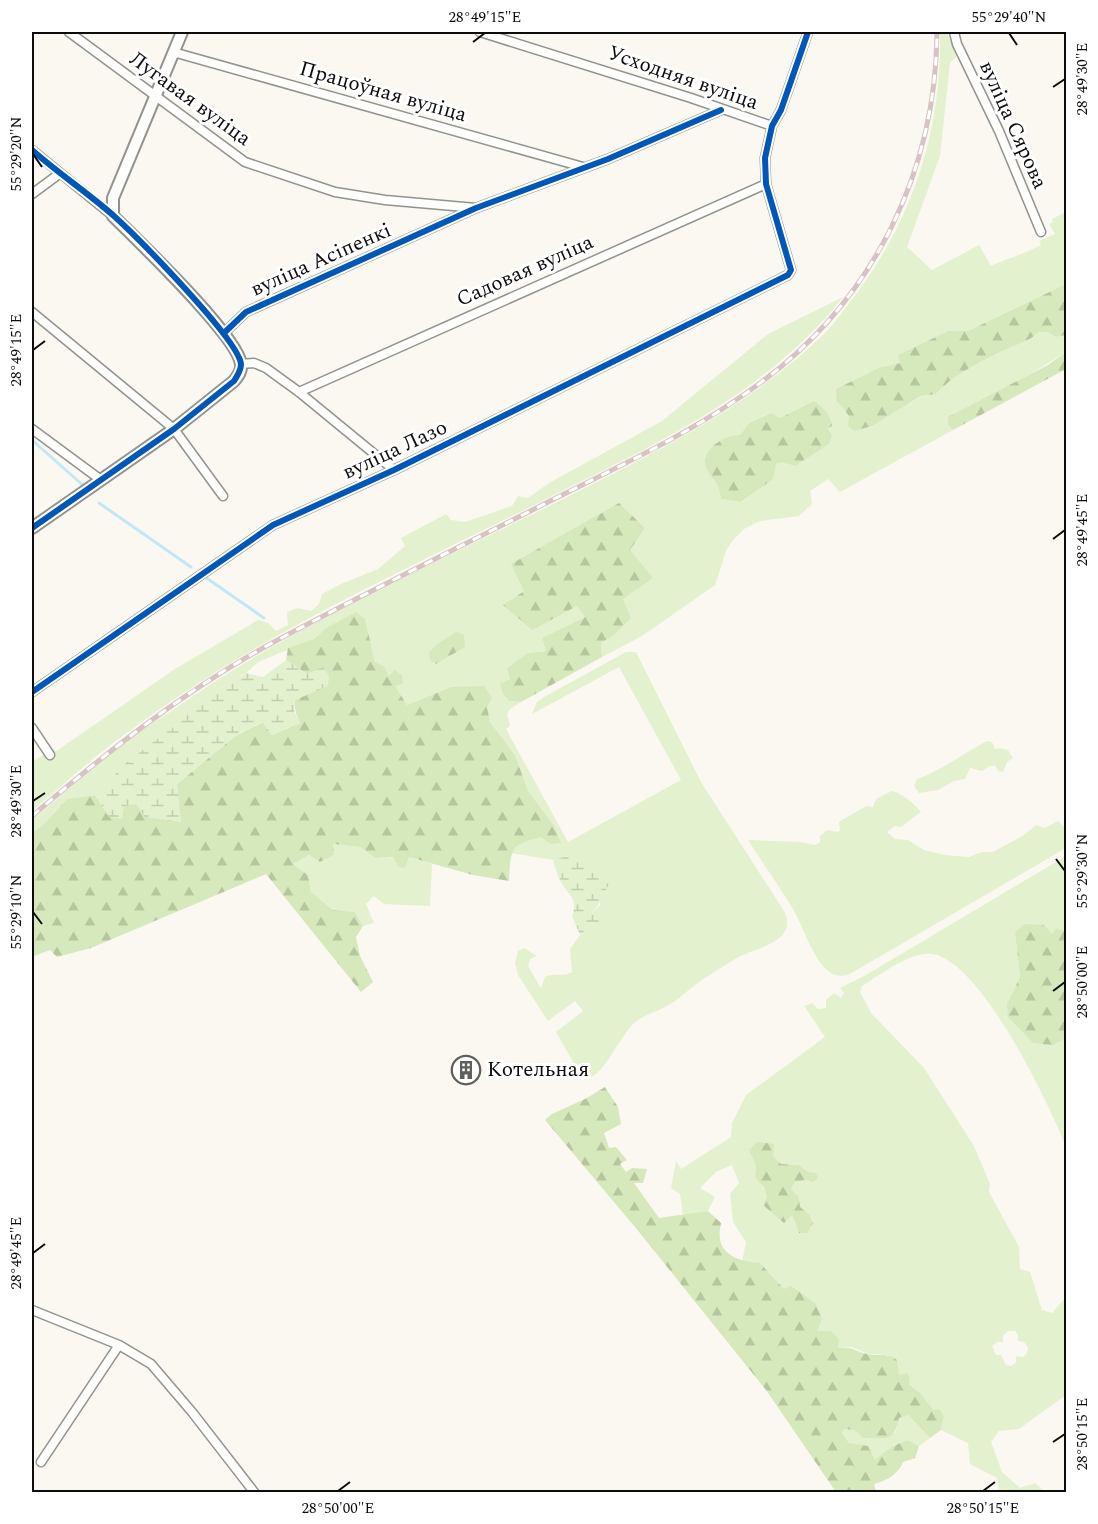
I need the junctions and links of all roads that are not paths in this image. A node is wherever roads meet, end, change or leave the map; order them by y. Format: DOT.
graph roads {
  1 [pos="69,32"];
  2 [pos="182,32"];
  3 [pos="480,32"];
  4 [pos="808,32"];
  5 [pos="954,32"];
  6 [pos="173,52"];
  7 [pos="155,96"];
  8 [pos="721,110"];
  9 [pos="772,126"];
  10 [pos="32,150"];
  11 [pos="584,167"];
  12 [pos="59,174"];
  13 [pos="766,184"];
  14 [pos="32,194"];
  15 [pos="476,208"];
  16 [pos="113,216"];
  17 [pos="1041,232"];
  18 [pos="32,312"];
  19 [pos="224,333"];
  20 [pos="241,363"];
  21 [pos="299,392"];
  22 [pos="32,429"];
  23 [pos="174,429"];
  24 [pos="394,470"];
  25 [pos="101,480"];
  26 [pos="223,496"];
  27 [pos="32,528"];
  28 [pos="32,692"];
  29 [pos="32,728"];
  30 [pos="50,755"];
  31 [pos="32,1310"];
  32 [pos="119,1346"];
  33 [pos="41,1462"];
  34 [pos="254,1492"];
  1 -- 7 [label="street, Лугавая вуліца"];
  2 -- 6 [label="street"];
  3 -- 8 [label="street, Усходняя вуліца"];
  4 -- 9 [label="street"];
  5 -- 17 [label="street, вуліца Сярова"];
  6 -- 7 [label="street"];
  6 -- 11 [label="street, Працоўная вуліца"];
  7 -- 15 [label="street, Лугавая вуліца"];
  7 -- 16 [label="street"];
  8 -- 9 [label="street, Усходняя вуліца"];
  8 -- 11 [label="street, вуліца Асіпенкі"];
  9 -- 13 [label="street"];
  10 -- 12 [label="street"];
  11 -- 15 [label="street, вуліца Асіпенкі"];
  12 -- 14 [label="street"];
  12 -- 16 [label="street"];
  13 -- 21 [label="street, Садовая вуліца"];
  13 -- 24 [label="street, вуліца Лазо"];
  15 -- 19 [label="street, вуліца Асіпенкі"];
  16 -- 19 [label="street"];
  18 -- 23 [label="street"];
  19 -- 20 [label="street"];
  20 -- 21 [label="street"];
  20 -- 23 [label="street"];
  21 -- 24 [label="street"];
  22 -- 25 [label="street"];
  23 -- 25 [label="street"];
  23 -- 26 [label="street"];
  24 -- 28 [label="street, вуліца Лазо"];
  25 -- 27 [label="street"];
  29 -- 30 [label="street"];
  31 -- 32 [label="street"];
  32 -- 33 [label="street"];
  32 -- 34 [label="street"];
}
